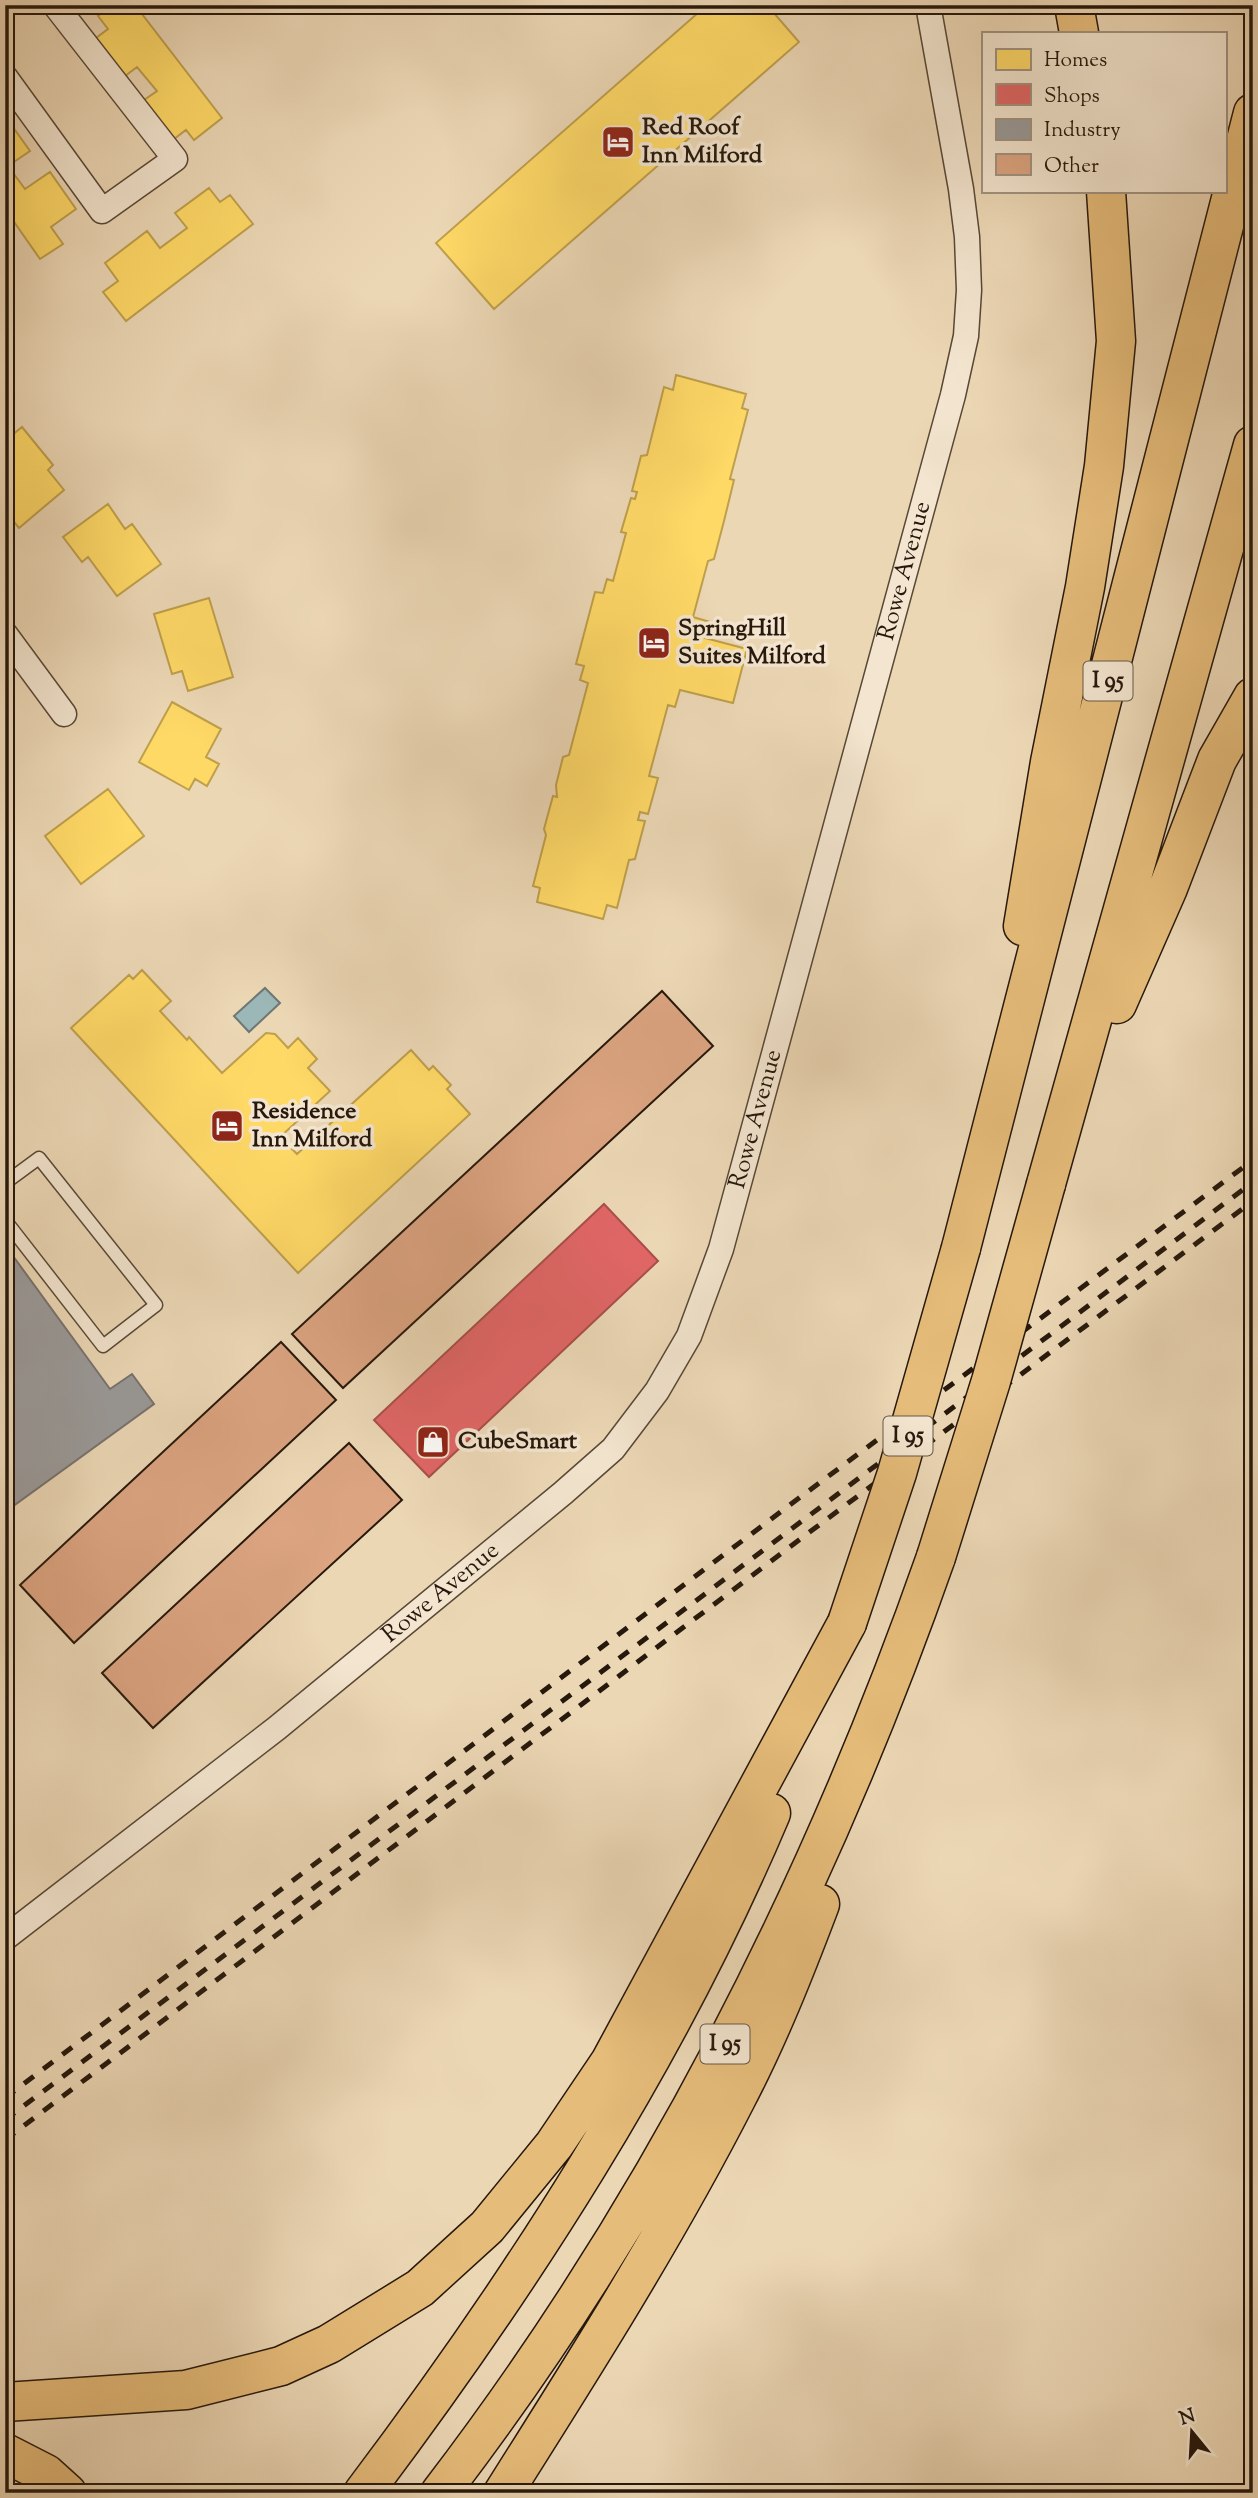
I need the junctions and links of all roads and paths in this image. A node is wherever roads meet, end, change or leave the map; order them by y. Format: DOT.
graph roads {
  1 [pos="55,5"];
  2 [pos="928,5"];
  3 [pos="1074,5"];
  4 [pos="1079,32"];
  5 [pos="5,77"];
  6 [pos="1253,113"];
  7 [pos="1106,192"];
  8 [pos="1253,445"];
  9 [pos="5,634"];
  10 [pos="1253,697"];
  11 [pos="64,714"];
  12 [pos="995,1118"];
  13 [pos="1051,1166"];
  14 [pos="5,1183"];
  15 [pos="5,1220"];
  16 [pos="936,1557"];
  17 [pos="847,1623"];
  18 [pos="5,1938"];
  19 [pos="5,2402"];
  20 [pos="5,2454"];
  21 [pos="67,2493"];
  22 [pos="363,2493"];
  23 [pos="439,2493"];
  24 [pos="503,2493"];
  1 -- 5 [label="street"];
  2 -- 18 [label="street, Rowe Avenue"];
  3 -- 4 [label="highway"];
  6 -- 12 [label="highway, I 95"];
  7 -- 12 [label="highway"];
  8 -- 13 [label="highway, I 95"];
  9 -- 11 [label="street"];
  10 -- 13 [label="highway"];
  12 -- 17 [label="highway, I 95, bridge"];
  13 -- 16 [label="highway, I 95, bridge"];
  14 -- 15 [label="lane"];
  16 -- 23 [label="highway, I 95"];
  16 -- 24 [label="highway"];
  17 -- 19 [label="highway"];
  17 -- 22 [label="highway, I 95"];
  20 -- 21 [label="highway"];
}
